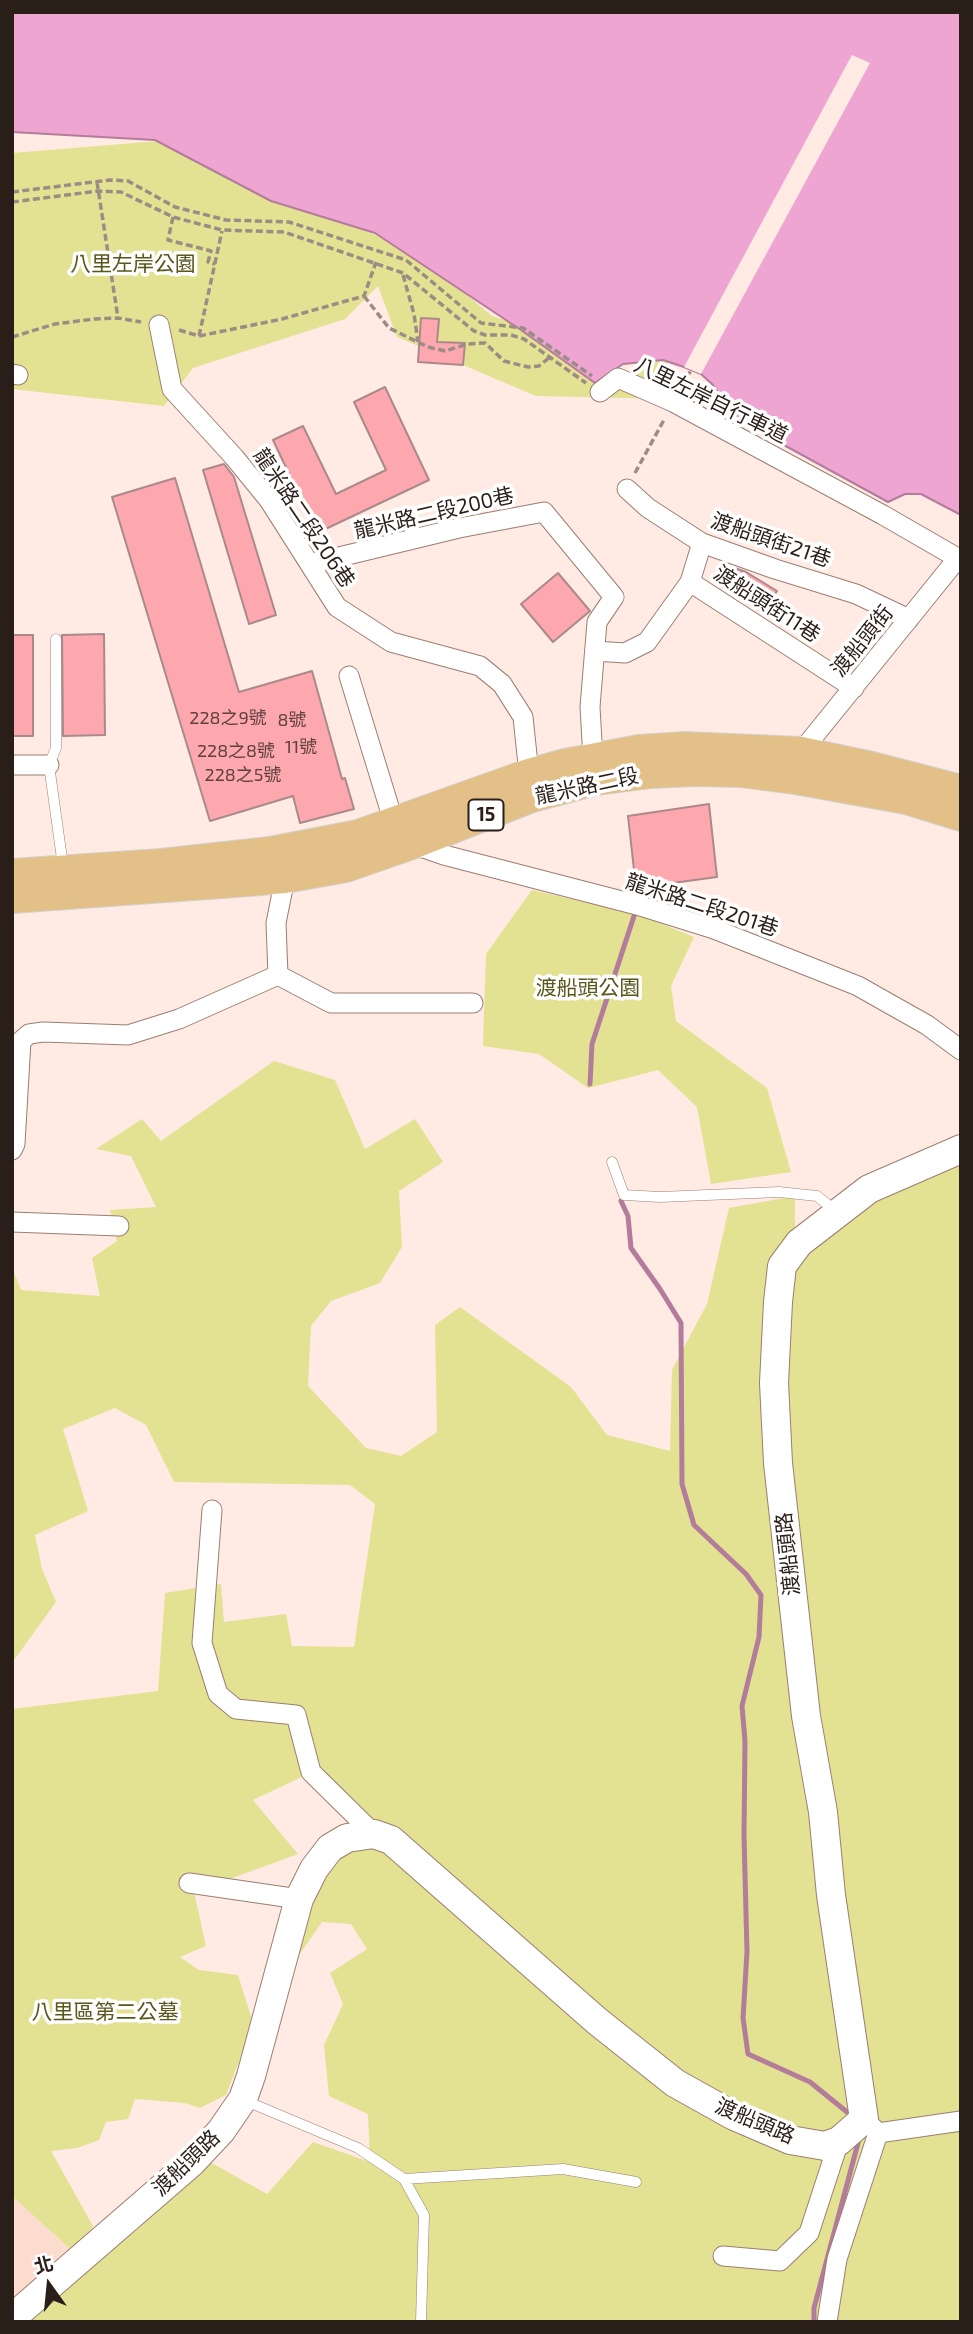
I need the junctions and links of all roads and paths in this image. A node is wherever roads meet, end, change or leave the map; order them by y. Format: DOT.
graph roads {
  1 [pos="97,182"];
  2 [pos="99,191"];
  3 [pos="12,192"];
  4 [pos="12,202"];
  5 [pos="173,217"];
  6 [pos="222,230"];
  7 [pos="376,262"];
  8 [pos="215,264"];
  9 [pos="403,273"];
  10 [pos="364,296"];
  11 [pos="118,318"];
  12 [pos="159,324"];
  13 [pos="199,336"];
  14 [pos="12,337"];
  15 [pos="418,342"];
  16 [pos="550,357"];
  17 [pos="691,370"];
  18 [pos="604,390"];
  19 [pos="673,402"];
  20 [pos="627,489"];
  21 [pos="702,543"];
  22 [pos="960,559"];
  23 [pos="310,564"];
  24 [pos="691,582"];
  25 [pos="909,619"];
  26 [pos="55,639"];
  27 [pos="595,651"];
  28 [pos="349,676"];
  29 [pos="854,688"];
  30 [pos="801,752"];
  31 [pos="593,759"];
  32 [pos="12,765"];
  33 [pos="49,765"];
  34 [pos="529,774"];
  35 [pos="961,790"];
  36 [pos="961,816"];
  37 [pos="403,833"];
  38 [pos="12,874"];
  39 [pos="285,877"];
  40 [pos="64,883"];
  41 [pos="12,898"];
  42 [pos="278,975"];
  43 [pos="473,1003"];
  44 [pos="961,1050"];
  45 [pos="961,1149"];
  46 [pos="12,1150"];
  47 [pos="612,1161"];
  48 [pos="837,1212"];
  49 [pos="12,1222"];
  50 [pos="119,1227"];
  51 [pos="212,1510"];
  52 [pos="373,1834"];
  53 [pos="190,1883"];
  54 [pos="299,1899"];
  55 [pos="243,2099"];
  56 [pos="961,2121"];
  57 [pos="871,2126"];
  58 [pos="839,2141"];
  59 [pos="404,2179"];
  60 [pos="636,2182"];
  61 [pos="723,2256"];
  62 [pos="12,2318"];
  63 [pos="421,2322"];
  64 [pos="827,2322"];
  1 -- 2 [label="path"];
  1 -- 3 [label="path"];
  1 -- 18 [label="path"];
  2 -- 4 [label="path"];
  2 -- 5 [label="path"];
  2 -- 11 [label="path"];
  5 -- 6 [label="path"];
  5 -- 8 [label="path"];
  6 -- 7 [label="path"];
  6 -- 8 [label="path"];
  7 -- 9 [label="path"];
  7 -- 10 [label="path"];
  8 -- 13 [label="path"];
  9 -- 15 [label="path"];
  9 -- 16 [label="path"];
  10 -- 13 [label="path"];
  10 -- 15 [label="path"];
  11 -- 12 [label="path"];
  11 -- 14 [label="path"];
  12 -- 13 [label="path"];
  12 -- 23 [label="street, 龍米路二段206巷"];
  15 -- 16 [label="path"];
  16 -- 18 [label="path"];
  17 -- 19 [label="path"];
  18 -- 19 [label="street, 八里左岸自行車道"];
  19 -- 20 [label="path"];
  19 -- 22 [label="street, 八里左岸自行車道"];
  20 -- 21 [label="street, 渡船頭街21巷"];
  21 -- 24 [label="street"];
  21 -- 25 [label="street, 渡船頭街21巷"];
  22 -- 25 [label="street, 渡船頭街"];
  23 -- 27 [label="street, 龍米路二段200巷"];
  23 -- 34 [label="street, 龍米路二段206巷"];
  24 -- 27 [label="street"];
  24 -- 29 [label="street, 渡船頭街11巷"];
  25 -- 29 [label="street, 渡船頭街"];
  26 -- 33 [label="lane"];
  27 -- 31 [label="street, 龍米路二段200巷"];
  28 -- 37 [label="street"];
  29 -- 30 [label="street, 渡船頭街"];
  30 -- 31 [label="main road, 龍米路二段 / 15"];
  30 -- 35 [label="main road, 龍米路二段 / 15"];
  31 -- 34 [label="main road, 龍米路二段 / 15"];
  32 -- 33 [label="street"];
  33 -- 40 [label="lane"];
  34 -- 37 [label="main road, 龍米路二段 / 15"];
  36 -- 37 [label="main road, 龍米路二段 / 15"];
  37 -- 39 [label="main road, 龍米路二段 / 15"];
  37 -- 40 [label="main road, 龍米路二段 / 15"];
  37 -- 44 [label="street, 龍米路二段201巷"];
  38 -- 40 [label="main road, 龍米路二段 / 15"];
  39 -- 40 [label="main road, 龍米路二段 / 15"];
  39 -- 42 [label="street"];
  40 -- 41 [label="main road, 龍米路二段 / 15"];
  42 -- 43 [label="street"];
  42 -- 46 [label="street"];
  45 -- 48 [label="street, 渡船頭路"];
  47 -- 48 [label="lane"];
  48 -- 57 [label="street, 渡船頭路"];
  49 -- 50 [label="street"];
  51 -- 52 [label="street"];
  52 -- 54 [label="street, 渡船頭路"];
  52 -- 58 [label="street, 渡船頭路"];
  53 -- 54 [label="street"];
  54 -- 55 [label="street, 渡船頭路"];
  55 -- 59 [label="lane"];
  55 -- 62 [label="street, 渡船頭路"];
  56 -- 57 [label="street"];
  57 -- 58 [label="street"];
  57 -- 64 [label="street"];
  58 -- 61 [label="street"];
  59 -- 60 [label="lane"];
  59 -- 63 [label="lane"];
}
